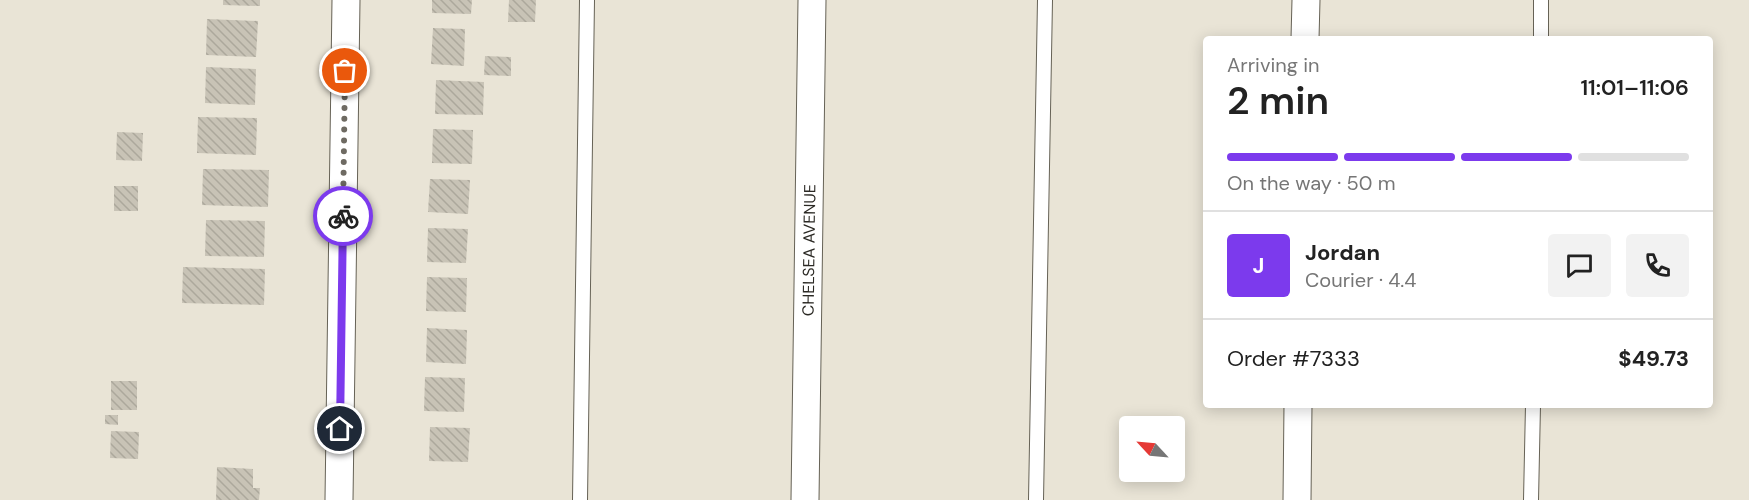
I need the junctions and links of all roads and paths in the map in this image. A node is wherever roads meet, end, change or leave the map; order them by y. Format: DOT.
graph roads {
  1 [pos="346,0"];
  2 [pos="587,0"];
  3 [pos="812,0"];
  4 [pos="1045,0"];
  5 [pos="1306,0"];
  6 [pos="1541,0"];
  7 [pos="1305,36"];
  8 [pos="1541,36"];
  9 [pos="1298,408"];
  10 [pos="1533,408"];
  11 [pos="339,500"];
  12 [pos="580,500"];
  13 [pos="805,500"];
  14 [pos="1036,500"];
  15 [pos="1297,500"];
  16 [pos="1531,500"];
  1 -- 11 [label="street"];
  2 -- 12 [label="lane"];
  3 -- 13 [label="street, CHELSEA AVENUE"];
  4 -- 14 [label="lane"];
  5 -- 7 [label="street"];
  6 -- 8 [label="lane"];
  9 -- 15 [label="street"];
  10 -- 16 [label="lane"];
}
